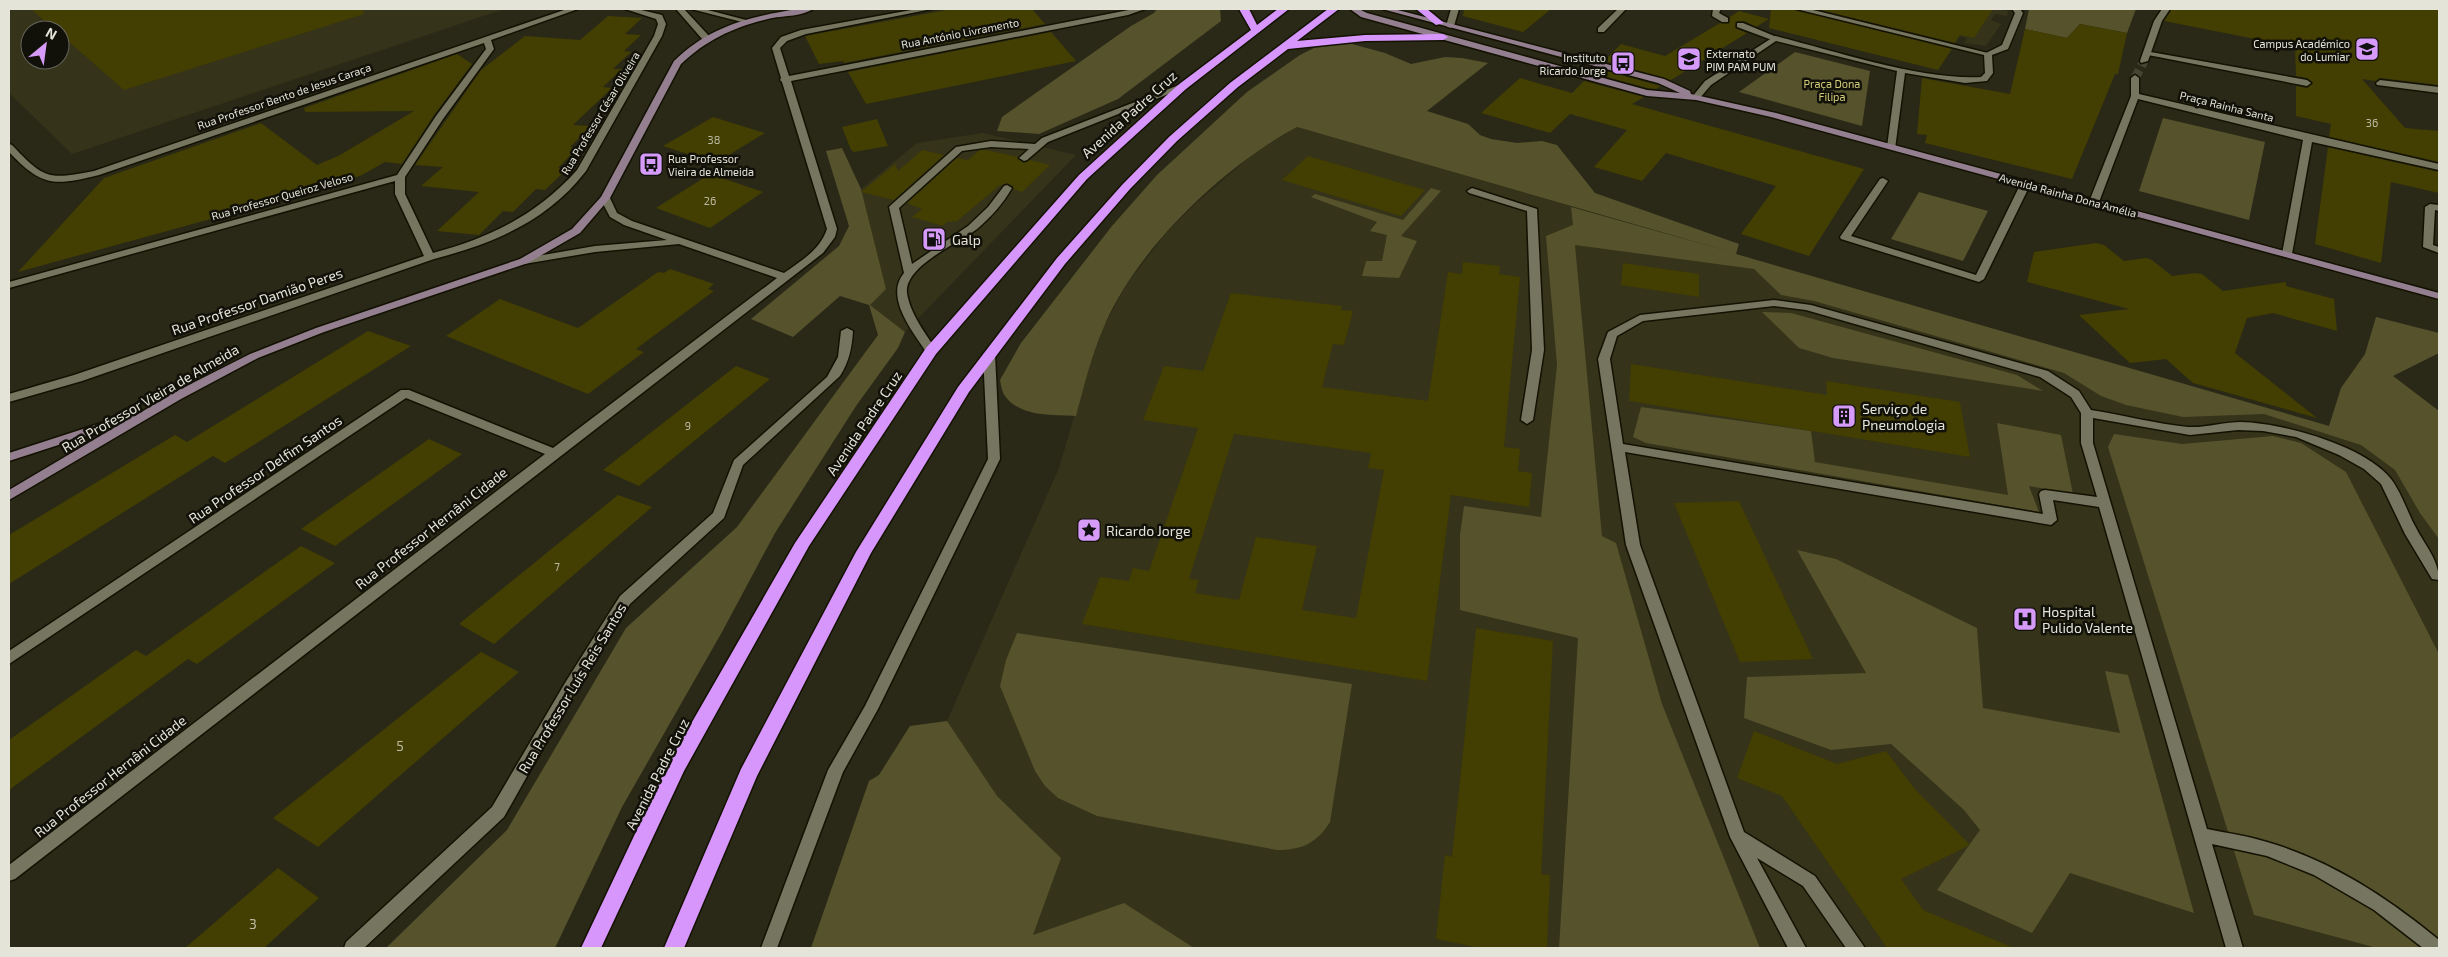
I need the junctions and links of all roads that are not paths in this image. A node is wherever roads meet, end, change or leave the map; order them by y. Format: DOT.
graph roads {
  1 [pos="574,9"];
  2 [pos="629,9"];
  3 [pos="680,9"];
  4 [pos="695,9"];
  5 [pos="809,9"];
  6 [pos="928,9"];
  7 [pos="1141,9"];
  8 [pos="1244,9"];
  9 [pos="1284,9"];
  10 [pos="1334,9"];
  11 [pos="1354,9"];
  12 [pos="1386,9"];
  13 [pos="1422,9"];
  14 [pos="1455,9"];
  15 [pos="1622,9"];
  16 [pos="1705,9"];
  17 [pos="1800,9"];
  18 [pos="2016,9"];
  19 [pos="2166,9"];
  20 [pos="1716,10"];
  21 [pos="1725,20"];
  22 [pos="746,21"];
  23 [pos="1439,23"];
  24 [pos="1740,25"];
  25 [pos="1450,26"];
  26 [pos="1256,30"];
  27 [pos="1600,30"];
  28 [pos="1443,37"];
  29 [pos="486,38"];
  30 [pos="706,38"];
  31 [pos="1775,38"];
  32 [pos="1285,46"];
  33 [pos="1988,54"];
  34 [pos="1901,70"];
  35 [pos="2135,78"];
  36 [pos="784,80"];
  37 [pos="2307,83"];
  38 [pos="2380,83"];
  39 [pos="1182,87"];
  40 [pos="2439,90"];
  41 [pos="2135,96"];
  42 [pos="1696,98"];
  43 [pos="2308,138"];
  44 [pos="1038,146"];
  45 [pos="9,147"];
  46 [pos="1892,147"];
  47 [pos="1024,158"];
  48 [pos="2439,167"];
  49 [pos="400,177"];
  50 [pos="1883,181"];
  51 [pos="2026,183"];
  52 [pos="1007,188"];
  53 [pos="1472,191"];
  54 [pos="605,198"];
  55 [pos="2094,202"];
  56 [pos="2439,208"];
  57 [pos="680,242"];
  58 [pos="2439,250"];
  59 [pos="2287,254"];
  60 [pos="430,257"];
  61 [pos="524,261"];
  62 [pos="909,272"];
  63 [pos="786,277"];
  64 [pos="9,285"];
  65 [pos="2439,296"];
  66 [pos="847,331"];
  67 [pos="931,352"];
  68 [pos="988,354"];
  69 [pos="9,398"];
  70 [pos="154,410"];
  71 [pos="2087,413"];
  72 [pos="1527,420"];
  73 [pos="1618,447"];
  74 [pos="553,453"];
  75 [pos="9,457"];
  76 [pos="9,496"];
  77 [pos="2104,503"];
  78 [pos="2439,578"];
  79 [pos="9,658"];
  80 [pos="2201,835"];
  81 [pos="1738,837"];
  82 [pos="9,874"];
  83 [pos="352,948"];
  84 [pos="591,948"];
  85 [pos="674,948"];
  86 [pos="769,948"];
  87 [pos="1797,948"];
  88 [pos="1856,948"];
  89 [pos="2234,948"];
  90 [pos="2436,948"];
  1 -- 29 [label="street, Rua Professor Bento de Jesus Caraça"];
  2 -- 60 [label="street, Rua Professor César Oliveira"];
  3 -- 30 [label="street"];
  4 -- 22 [label="street"];
  5 -- 22 [label="street, Rua Professor Vieira de Almeida"];
  6 -- 36 [label="street"];
  7 -- 36 [label="street, Rua António Livramento"];
  8 -- 26 [label="highway"];
  9 -- 26 [label="highway, Avenida Padre Cruz"];
  10 -- 32 [label="highway"];
  11 -- 28 [label="street, Avenida Rainha Dona Amélia"];
  12 -- 23 [label="street, Avenida Rainha Dona Amélia"];
  13 -- 23 [label="highway"];
  14 -- 25 [label="street"];
  15 -- 27 [label="street"];
  16 -- 20 [label="street"];
  17 -- 33 [label="street"];
  18 -- 33 [label="street"];
  19 -- 37 [label="street"];
  20 -- 21 [label="street"];
  22 -- 30 [label="street, Rua Professor Vieira de Almeida"];
  23 -- 25 [label="street, Avenida Rainha Dona Amélia"];
  24 -- 31 [label="street"];
  25 -- 42 [label="street, Avenida Rainha Dona Amélia"];
  26 -- 39 [label="highway, Avenida Padre Cruz"];
  28 -- 32 [label="highway"];
  28 -- 42 [label="street, Avenida Rainha Dona Amélia"];
  29 -- 45 [label="street, Rua Professor Bento de Jesus Caraça"];
  29 -- 49 [label="street"];
  30 -- 54 [label="street, Rua Professor Vieira de Almeida"];
  31 -- 34 [label="street"];
  31 -- 42 [label="street"];
  32 -- 68 [label="highway"];
  33 -- 34 [label="street"];
  34 -- 46 [label="street"];
  35 -- 41 [label="street"];
  36 -- 63 [label="street"];
  38 -- 40 [label="street"];
  39 -- 44 [label="street"];
  39 -- 67 [label="highway, Avenida Padre Cruz"];
  41 -- 43 [label="street, Praça Rainha Santa"];
  41 -- 55 [label="street"];
  42 -- 46 [label="street, Avenida Rainha Dona Amélia"];
  43 -- 48 [label="street, Praça Rainha Santa"];
  43 -- 59 [label="street"];
  44 -- 47 [label="street"];
  44 -- 62 [label="street"];
  46 -- 51 [label="street, Avenida Rainha Dona Amélia"];
  49 -- 60 [label="street"];
  49 -- 64 [label="street, Rua Professor Queiroz Veloso"];
  50 -- 51 [label="street"];
  51 -- 55 [label="street, Avenida Rainha Dona Amélia"];
  52 -- 62 [label="street"];
  53 -- 72 [label="street"];
  54 -- 57 [label="street"];
  54 -- 61 [label="street, Rua Professor Vieira de Almeida"];
  55 -- 59 [label="street, Avenida Rainha Dona Amélia"];
  56 -- 58 [label="street"];
  57 -- 61 [label="street"];
  57 -- 63 [label="street"];
  59 -- 65 [label="street, Avenida Rainha Dona Amélia"];
  60 -- 69 [label="street, Rua Professor Damião Peres"];
  61 -- 70 [label="street, Rua Professor Vieira de Almeida"];
  62 -- 67 [label="street"];
  63 -- 74 [label="street, Rua Professor Hernâni Cidade"];
  66 -- 83 [label="street, Rua Professor Luís Reis Santos"];
  67 -- 84 [label="highway, Avenida Padre Cruz"];
  68 -- 85 [label="highway"];
  68 -- 86 [label="street"];
  70 -- 75 [label="street"];
  70 -- 76 [label="street, Rua Professor Vieira de Almeida"];
  71 -- 73 [label="street"];
  71 -- 77 [label="street"];
  71 -- 78 [label="street"];
  73 -- 77 [label="street"];
  73 -- 81 [label="street"];
  74 -- 79 [label="street, Rua Professor Delfim Santos"];
  74 -- 82 [label="street, Rua Professor Hernâni Cidade"];
  77 -- 80 [label="street"];
  80 -- 89 [label="street"];
  80 -- 90 [label="street"];
  81 -- 87 [label="street"];
  81 -- 88 [label="street"];
}
